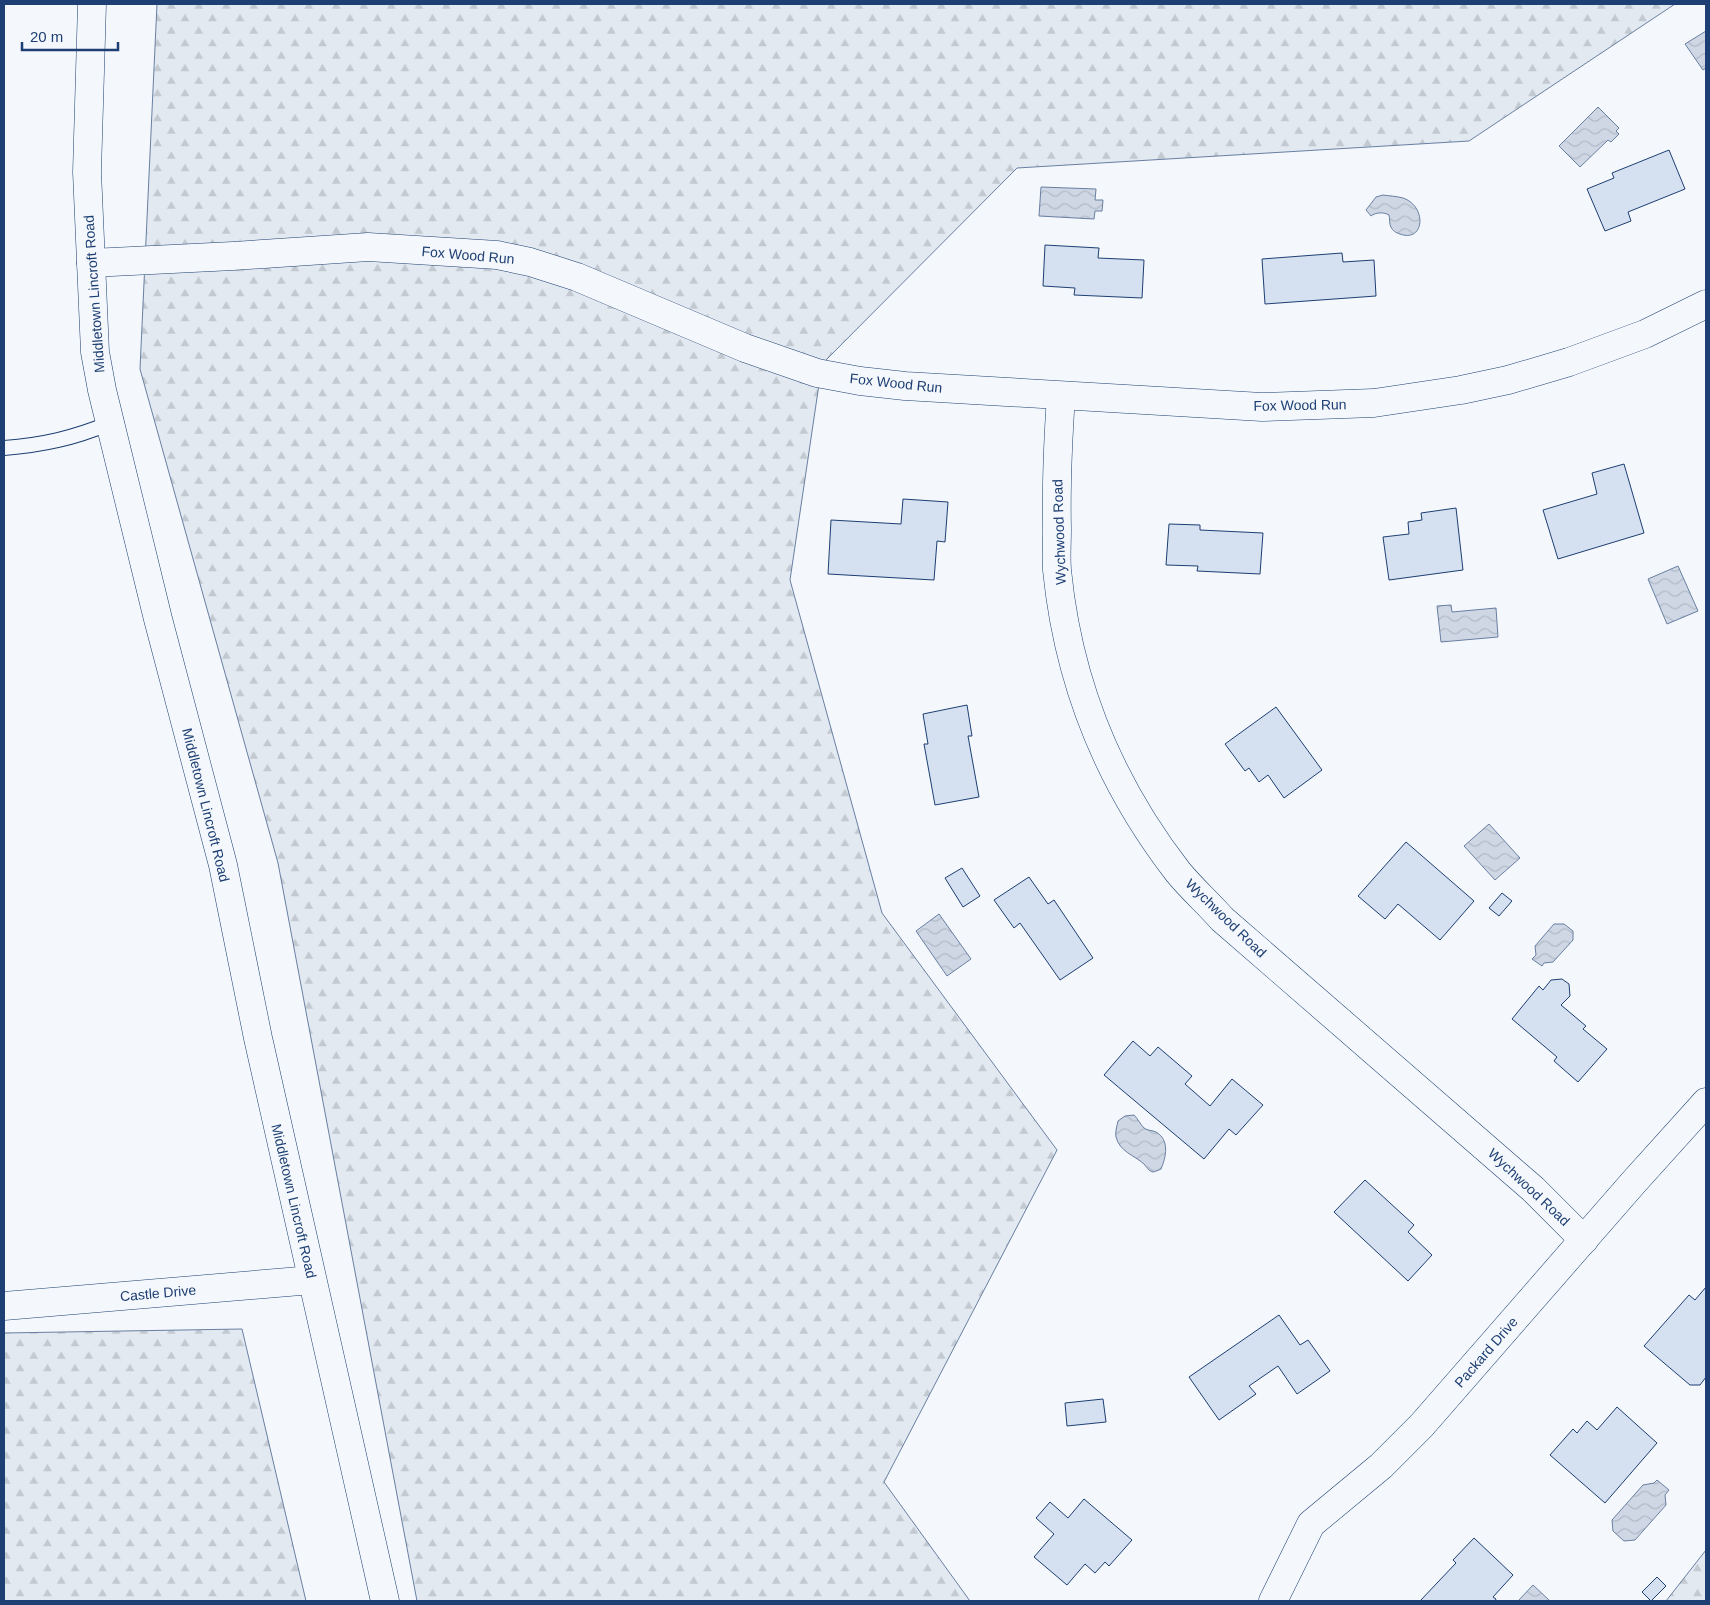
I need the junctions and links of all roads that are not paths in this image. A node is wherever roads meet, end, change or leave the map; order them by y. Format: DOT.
graph roads {
  1 [pos="92,4"];
  2 [pos="91,263"];
  3 [pos="1706,304"];
  4 [pos="1061,396"];
  5 [pos="110,423"];
  6 [pos="4,448"];
  7 [pos="1706,1102"];
  8 [pos="1584,1240"];
  9 [pos="312,1280"];
  10 [pos="4,1306"];
  11 [pos="384,1601"];
  12 [pos="1273,1601"];
  1 -- 2 [label="street, Middletown Lincroft Road"];
  2 -- 4 [label="street, Fox Wood Run"];
  2 -- 5 [label="street, Middletown Lincroft Road"];
  3 -- 4 [label="street, Fox Wood Run"];
  4 -- 8 [label="street, Wychwood Road"];
  5 -- 6 [label="lane"];
  5 -- 9 [label="street, Middletown Lincroft Road"];
  7 -- 8 [label="street, Packard Drive"];
  8 -- 12 [label="street, Packard Drive"];
  9 -- 10 [label="street, Castle Drive"];
  9 -- 11 [label="street, Middletown Lincroft Road"];
}
